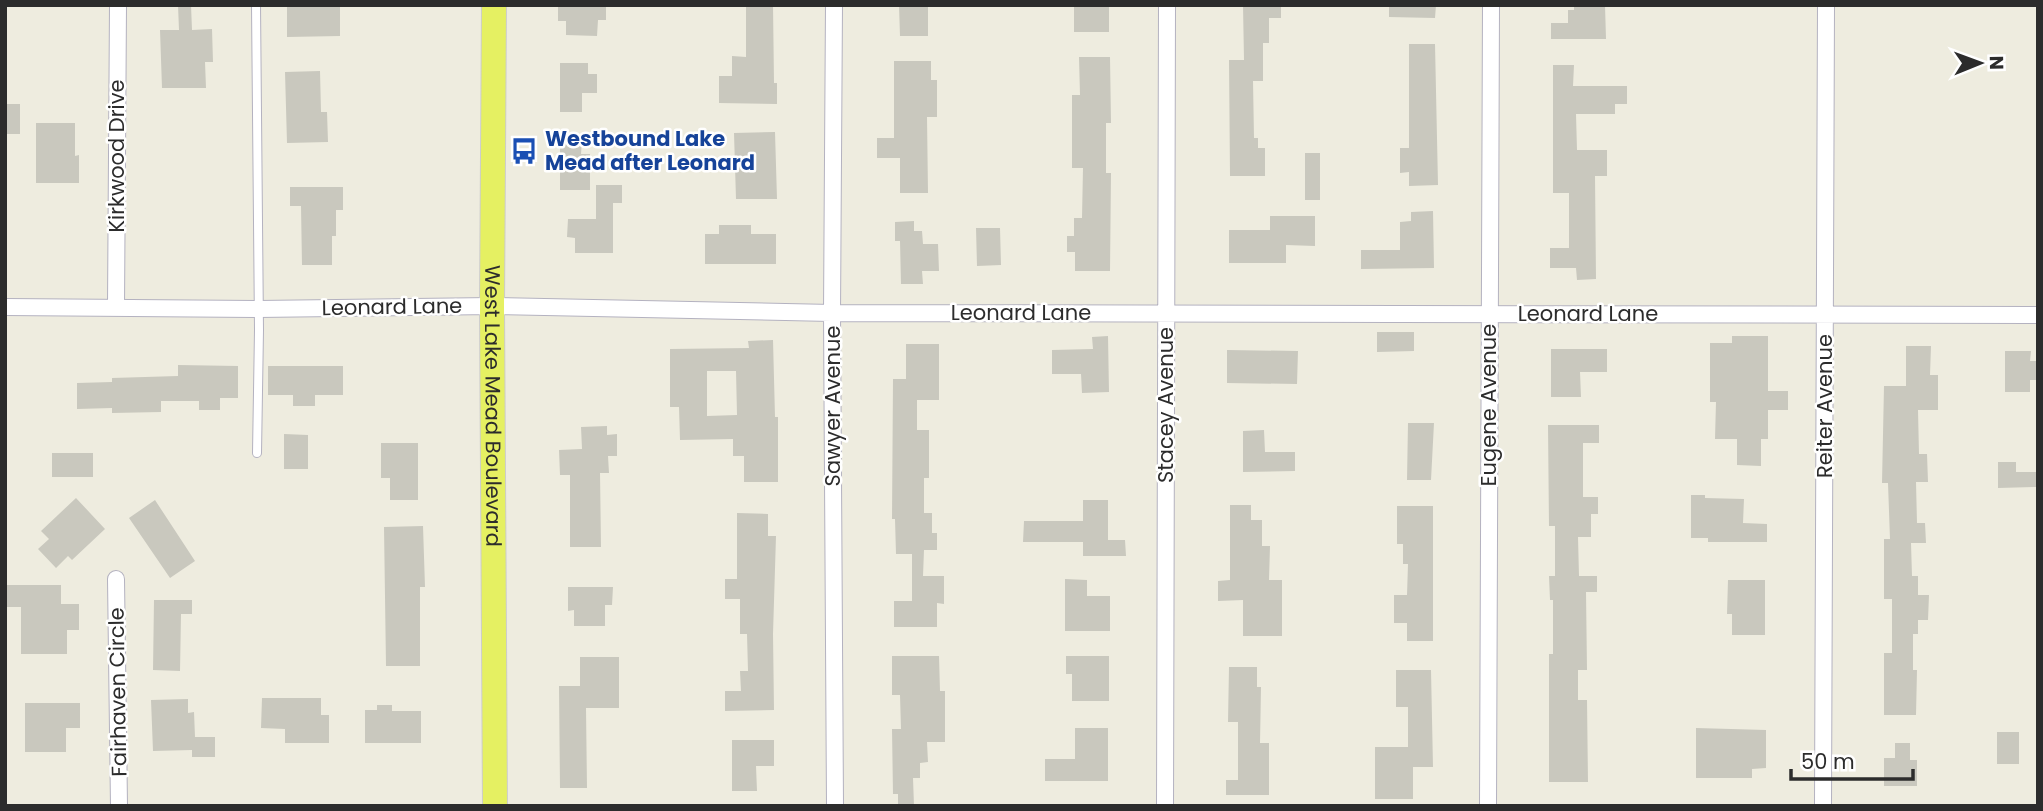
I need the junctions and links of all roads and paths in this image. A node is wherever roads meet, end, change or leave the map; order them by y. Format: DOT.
graph roads {
  1 [pos="118,5"];
  2 [pos="256,5"];
  3 [pos="494,5"];
  4 [pos="834,5"];
  5 [pos="1167,5"];
  6 [pos="1491,5"];
  7 [pos="1826,5"];
  8 [pos="492,306"];
  9 [pos="5,307"];
  10 [pos="116,307"];
  11 [pos="258,309"];
  12 [pos="832,313"];
  13 [pos="1166,314"];
  14 [pos="1490,314"];
  15 [pos="1825,314"];
  16 [pos="2038,315"];
  17 [pos="257,453"];
  18 [pos="116,579"];
  19 [pos="119,806"];
  20 [pos="495,806"];
  21 [pos="835,806"];
  22 [pos="1165,806"];
  23 [pos="1488,806"];
  24 [pos="1823,806"];
  1 -- 10 [label="street, Kirkwood Drive"];
  2 -- 11 [label="lane"];
  3 -- 8 [label="main road, West Lake Mead Boulevard"];
  4 -- 12 [label="street, Sawyer Avenue"];
  5 -- 13 [label="street, Stacey Avenue"];
  6 -- 14 [label="street, Eugene Avenue"];
  7 -- 15 [label="street, Reiter Avenue"];
  8 -- 11 [label="street, Leonard Lane"];
  8 -- 12 [label="street, Leonard Lane"];
  8 -- 20 [label="main road, West Lake Mead Boulevard"];
  9 -- 10 [label="street, Leonard Lane"];
  10 -- 11 [label="street, Leonard Lane"];
  11 -- 17 [label="lane"];
  12 -- 13 [label="street, Leonard Lane"];
  12 -- 21 [label="street, Sawyer Avenue"];
  13 -- 14 [label="street, Leonard Lane"];
  13 -- 22 [label="street, Stacey Avenue"];
  14 -- 15 [label="street, Leonard Lane"];
  14 -- 23 [label="street, Eugene Avenue"];
  15 -- 16 [label="street, Leonard Lane"];
  15 -- 24 [label="street, Reiter Avenue"];
  18 -- 19 [label="street, Fairhaven Circle"];
}
